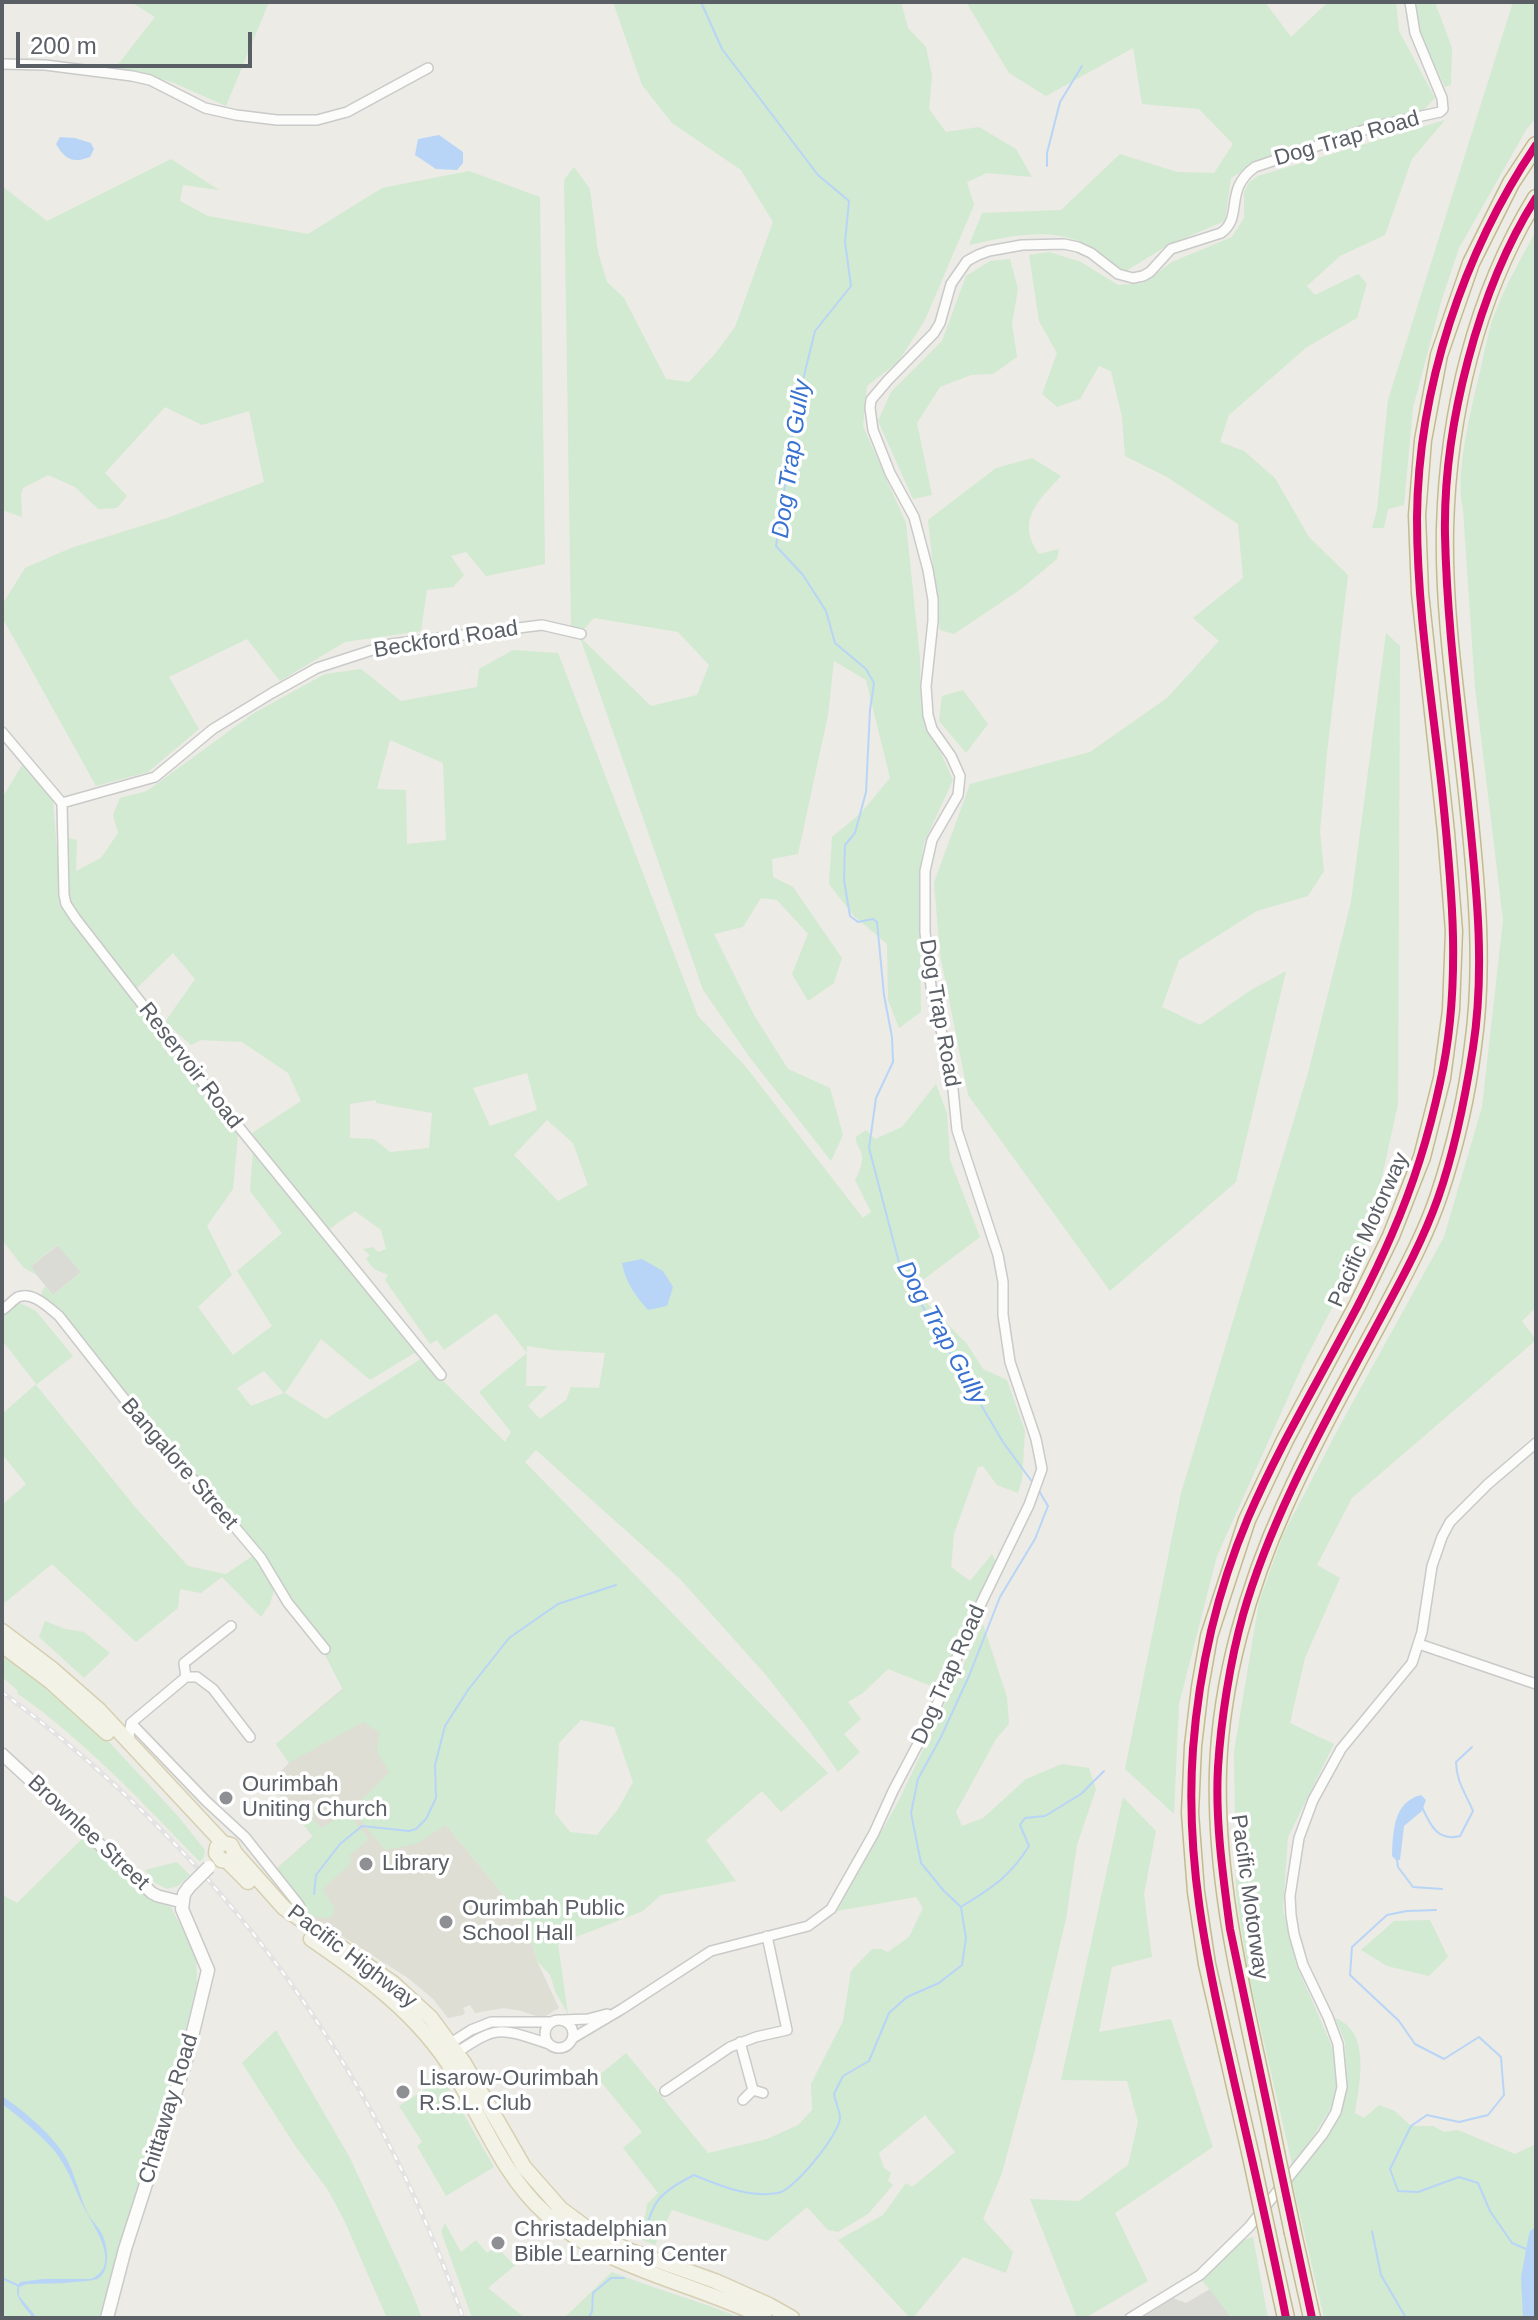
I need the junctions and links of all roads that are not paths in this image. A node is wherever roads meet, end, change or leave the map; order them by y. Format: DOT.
graph roads {
  1 [pos="1410,2"];
  2 [pos="2,64"];
  3 [pos="428,68"];
  4 [pos="1536,145"];
  5 [pos="1536,198"];
  6 [pos="581,634"];
  7 [pos="2,732"];
  8 [pos="62,803"];
  9 [pos="2,1310"];
  10 [pos="441,1375"];
  11 [pos="1536,1443"];
  12 [pos="231,1626"];
  13 [pos="2,1631"];
  14 [pos="1419,1644"];
  15 [pos="2,1645"];
  16 [pos="325,1649"];
  17 [pos="186,1677"];
  18 [pos="1536,1684"];
  19 [pos="99,1710"];
  20 [pos="131,1723"];
  21 [pos="250,1737"];
  22 [pos="132,1746"];
  23 [pos="2,1754"];
  24 [pos="221,1856"];
  25 [pos="182,1902"];
  26 [pos="305,1923"];
  27 [pos="767,1936"];
  28 [pos="618,2012"];
  29 [pos="557,2021"];
  30 [pos="573,2038"];
  31 [pos="740,2042"];
  32 [pos="549,2044"];
  33 [pos="448,2051"];
  34 [pos="665,2091"];
  35 [pos="743,2100"];
  36 [pos="108,2314"];
  37 [pos="765,2318"];
  38 [pos="792,2318"];
  39 [pos="1130,2318"];
  40 [pos="1286,2318"];
  41 [pos="1312,2318"];
  1 -- 27 [label="street, Dog Trap Road"];
  2 -- 3 [label="street"];
  4 -- 40 [label="highway, Pacific Motorway, bridge"];
  5 -- 41 [label="highway, Pacific Motorway, bridge"];
  6 -- 8 [label="street, Beckford Road"];
  7 -- 8 [label="street"];
  8 -- 10 [label="street, Reservoir Road"];
  9 -- 16 [label="street, Bangalore Street"];
  11 -- 14 [label="street"];
  12 -- 17 [label="street"];
  13 -- 19 [label="main road, Pacific Highway"];
  14 -- 18 [label="street"];
  14 -- 39 [label="street"];
  15 -- 24 [label="main road, Pacific Highway"];
  17 -- 20 [label="street"];
  17 -- 21 [label="street"];
  19 -- 20 [label="street"];
  19 -- 22 [label="main road, Pacific Highway"];
  20 -- 22 [label="street"];
  20 -- 26 [label="street"];
  22 -- 24 [label="main road, Pacific Highway"];
  23 -- 25 [label="street, Brownlee Street"];
  24 -- 25 [label="main road, bridge"];
  24 -- 26 [label="main road, Pacific Highway"];
  24 -- 33 [label="main road, Pacific Highway"];
  25 -- 36 [label="main road, Chittaway Road"];
  26 -- 33 [label="main road, Pacific Highway"];
  27 -- 28 [label="street, Dog Trap Road"];
  27 -- 31 [label="street"];
  28 -- 29 [label="street, Dog Trap Road"];
  28 -- 30 [label="street, Dog Trap Road"];
  29 -- 30 [label="street"];
  29 -- 32 [label="street"];
  29 -- 33 [label="street, Dog Trap Road"];
  30 -- 32 [label="street"];
  31 -- 34 [label="street"];
  31 -- 35 [label="street"];
  32 -- 33 [label="street"];
  33 -- 37 [label="main road, Pacific Highway"];
  33 -- 38 [label="main road, Pacific Highway"];
}
